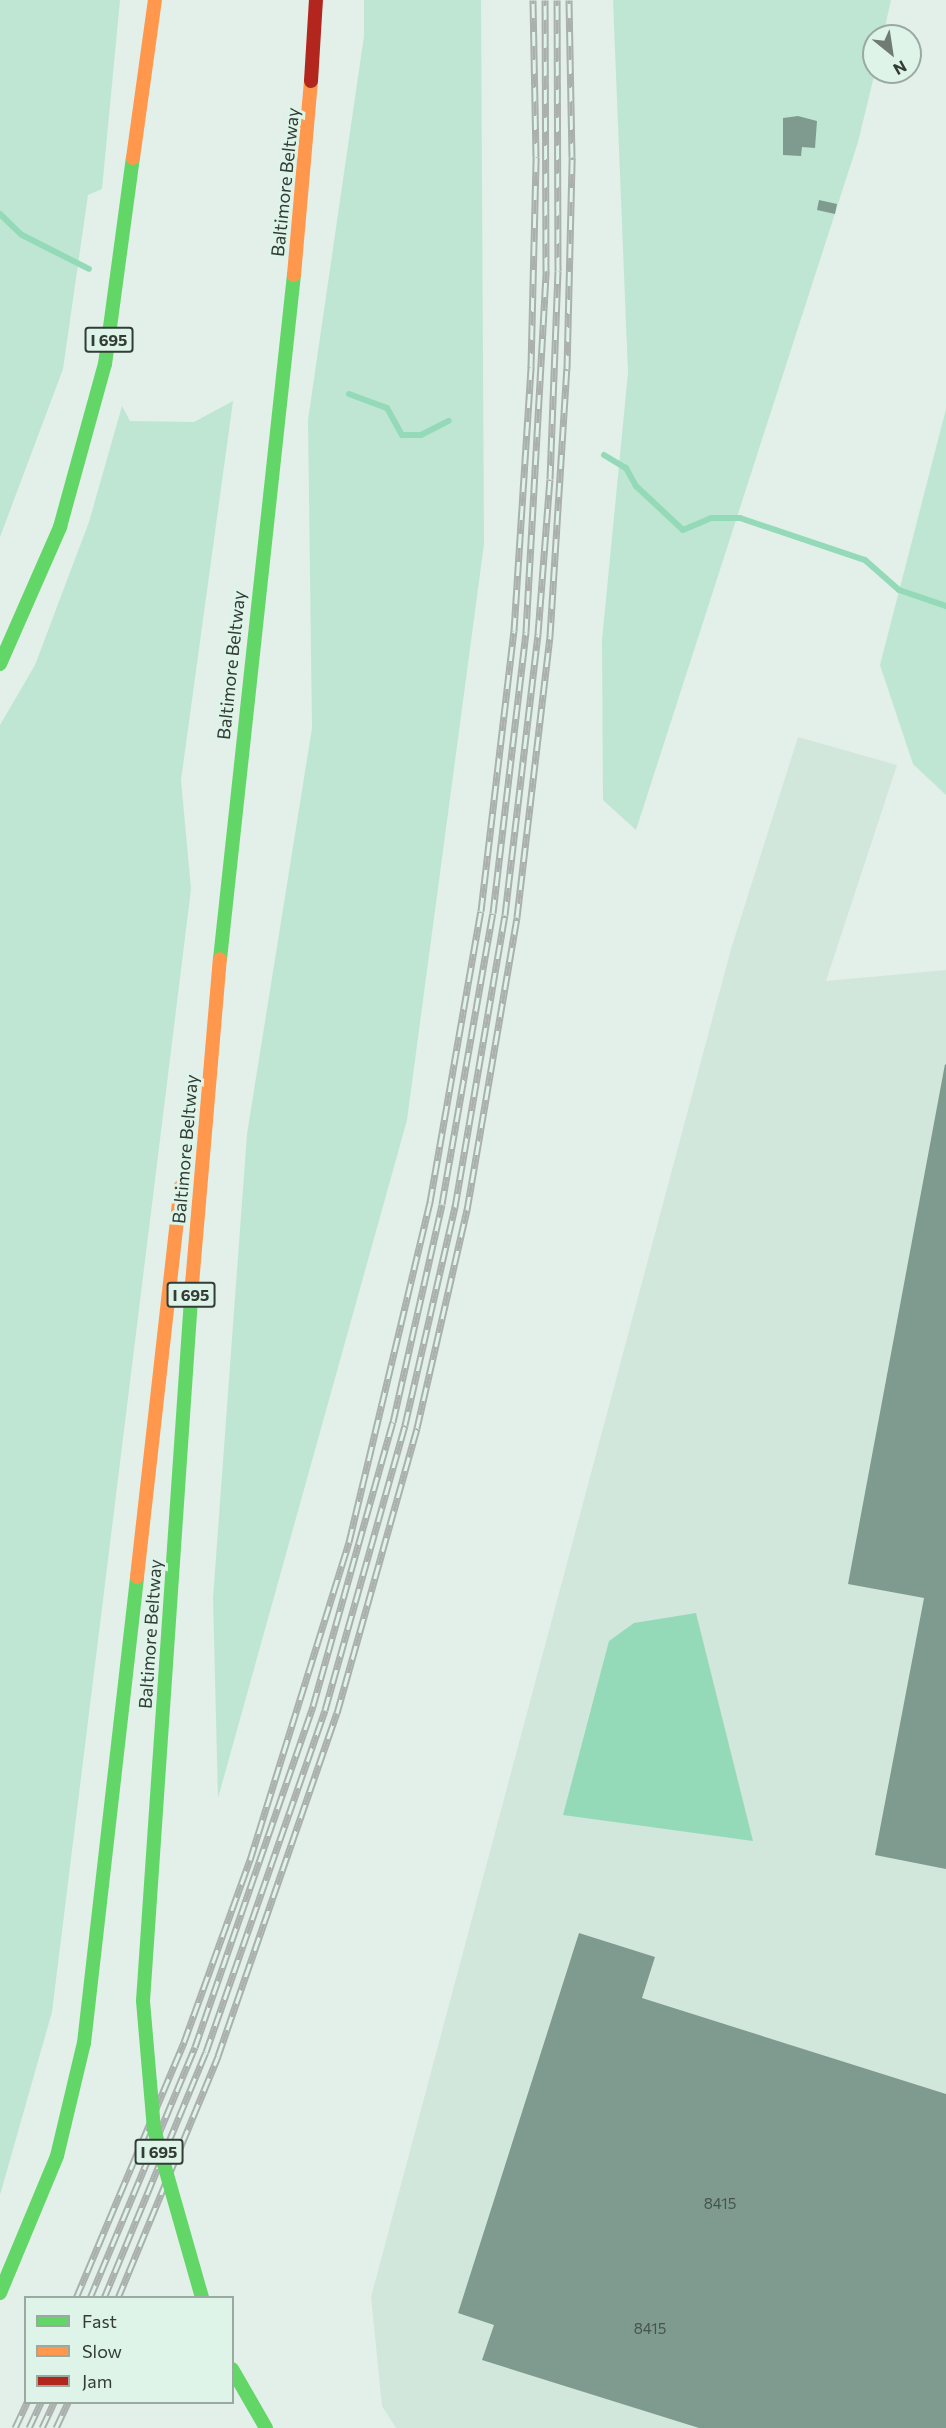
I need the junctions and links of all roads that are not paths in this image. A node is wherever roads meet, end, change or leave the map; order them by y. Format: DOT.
graph roads {
  1 [pos="155,0"];
  2 [pos="316,0"];
  3 [pos="257,591"];
  4 [pos="0,664"];
  5 [pos="194,1078"];
  6 [pos="182,1172"];
  7 [pos="0,2293"];
  8 [pos="201,2296"];
  9 [pos="234,2373"];
  10 [pos="266,2428"];
  1 -- 4 [label="highway, I 695"];
  2 -- 3 [label="highway, Baltimore Beltway / I 695"];
  3 -- 5 [label="highway"];
  3 -- 8 [label="highway, Baltimore Beltway / I 695, bridge"];
  6 -- 7 [label="highway"];
  9 -- 10 [label="highway"];
}
